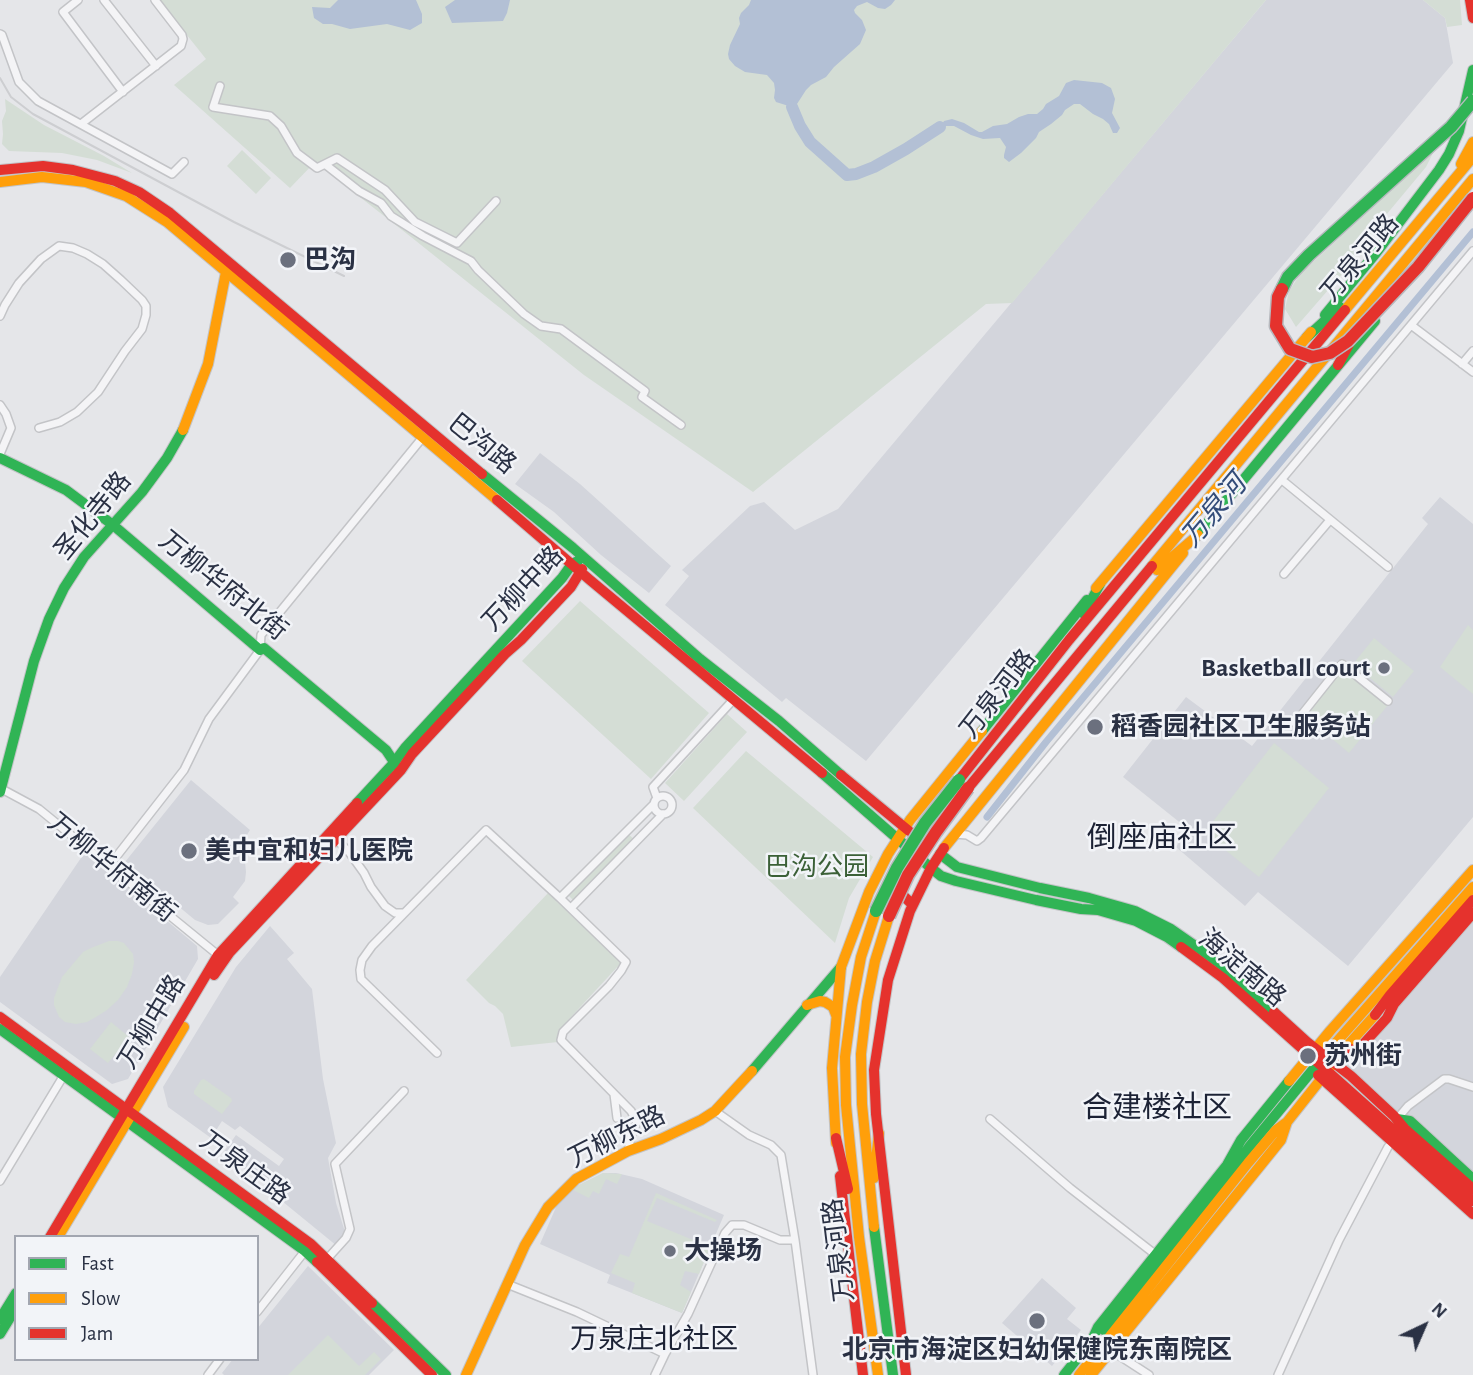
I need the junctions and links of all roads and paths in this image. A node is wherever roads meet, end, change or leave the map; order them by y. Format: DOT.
graph roads {
  1 [pos="78,0"];
  2 [pos="104,0"];
  3 [pos="156,0"];
  4 [pos="1471,0"];
  5 [pos="1473,18"];
  6 [pos="0,34"];
  7 [pos="156,66"];
  8 [pos="1473,71"];
  9 [pos="220,86"];
  10 [pos="123,92"];
  11 [pos="1473,101"];
  12 [pos="81,124"];
  13 [pos="1473,142"];
  14 [pos="1473,157"];
  15 [pos="184,162"];
  16 [pos="326,165"];
  17 [pos="0,170"];
  18 [pos="1473,179"];
  19 [pos="0,182"];
  20 [pos="1446,189"];
  21 [pos="1473,198"];
  22 [pos="496,201"];
  23 [pos="1473,206"];
  24 [pos="1473,251"];
  25 [pos="226,272"];
  26 [pos="1374,276"];
  27 [pos="1371,302"];
  28 [pos="0,316"];
  29 [pos="1411,325"];
  30 [pos="1307,337"];
  31 [pos="1473,351"];
  32 [pos="1462,364"];
  33 [pos="1338,365"];
  34 [pos="1473,372"];
  35 [pos="0,405"];
  36 [pos="681,425"];
  37 [pos="39,428"];
  38 [pos="423,437"];
  39 [pos="0,456"];
  40 [pos="1282,480"];
  41 [pos="1330,520"];
  42 [pos="113,524"];
  43 [pos="1198,535"];
  44 [pos="584,558"];
  45 [pos="1388,566"];
  46 [pos="576,568"];
  47 [pos="1284,573"];
  48 [pos="1100,584"];
  49 [pos="1132,590"];
  50 [pos="1069,640"];
  51 [pos="260,650"];
  52 [pos="734,699"];
  53 [pos="1388,701"];
  54 [pos="1288,724"];
  55 [pos="397,767"];
  56 [pos="941,780"];
  57 [pos="964,784"];
  58 [pos="0,790"];
  59 [pos="928,797"];
  60 [pos="655,801"];
  61 [pos="974,808"];
  62 [pos="666,812"];
  63 [pos="679,813"];
  64 [pos="630,828"];
  65 [pos="901,833"];
  66 [pos="954,834"];
  67 [pos="639,838"];
  68 [pos="336,839"];
  69 [pos="921,840"];
  70 [pos="913,853"];
  71 [pos="940,854"];
  72 [pos="109,866"];
  73 [pos="931,868"];
  74 [pos="1473,870"];
  75 [pos="1473,887"];
  76 [pos="869,892"];
  77 [pos="560,898"];
  78 [pos="1473,900"];
  79 [pos="571,908"];
  80 [pos="912,908"];
  81 [pos="404,913"];
  82 [pos="1473,913"];
  83 [pos="218,955"];
  84 [pos="841,967"];
  85 [pos="807,1005"];
  86 [pos="836,1015"];
  87 [pos="0,1017"];
  88 [pos="0,1028"];
  89 [pos="1346,1047"];
  90 [pos="437,1053"];
  91 [pos="1320,1063"];
  92 [pos="64,1075"];
  93 [pos="1473,1087"];
  94 [pos="404,1091"];
  95 [pos="614,1093"];
  96 [pos="715,1111"];
  97 [pos="127,1115"];
  98 [pos="617,1118"];
  99 [pos="990,1119"];
  100 [pos="1397,1119"];
  101 [pos="879,1133"];
  102 [pos="836,1138"];
  103 [pos="1388,1147"];
  104 [pos="628,1151"];
  105 [pos="1473,1179"];
  106 [pos="0,1181"];
  107 [pos="1473,1189"];
  108 [pos="1473,1201"];
  109 [pos="871,1206"];
  110 [pos="1473,1214"];
  111 [pos="51,1235"];
  112 [pos="59,1235"];
  113 [pos="859,1237"];
  114 [pos="795,1240"];
  115 [pos="305,1251"];
  116 [pos="1156,1255"];
  117 [pos="327,1259"];
  118 [pos="507,1284"];
  119 [pos="14,1296"];
  120 [pos="259,1309"];
  121 [pos="14,1311"];
  122 [pos="0,1319"];
  123 [pos="0,1334"];
  124 [pos="1102,1345"];
  125 [pos="665,1354"];
  126 [pos="432,1375"];
  127 [pos="446,1375"];
  128 [pos="466,1375"];
  129 [pos="655,1375"];
  130 [pos="813,1375"];
  131 [pos="863,1375"];
  132 [pos="878,1375"];
  133 [pos="893,1375"];
  134 [pos="906,1375"];
  135 [pos="1064,1375"];
  136 [pos="1079,1375"];
  137 [pos="1091,1375"];
  138 [pos="1149,1375"];
  139 [pos="1278,1375"];
  1 -- 10 [label="street"];
  2 -- 7 [label="street"];
  3 -- 7 [label="street"];
  4 -- 5 [label="main road"];
  6 -- 12 [label="street"];
  7 -- 10 [label="street"];
  8 -- 30 [label="main road, 万泉河路"];
  9 -- 16 [label="street"];
  10 -- 12 [label="street"];
  11 -- 21 [label="main road, bridge"];
  12 -- 15 [label="street"];
  13 -- 20 [label="main road"];
  14 -- 20 [label="main road, 万泉河路"];
  16 -- 22 [label="street"];
  16 -- 36 [label="street"];
  17 -- 44 [label="main road, 巴沟路"];
  18 -- 27 [label="main road, 万泉河路"];
  19 -- 25 [label="main road, 巴沟路"];
  20 -- 26 [label="main road, 万泉河路"];
  23 -- 33 [label="main road, 万泉河路"];
  24 -- 29 [label="street"];
  25 -- 38 [label="main road, 巴沟路"];
  25 -- 42 [label="main road, 圣化寺路"];
  26 -- 30 [label="main road"];
  26 -- 50 [label="main road, 万泉河路"];
  27 -- 33 [label="main road"];
  27 -- 49 [label="main road, 万泉河路"];
  28 -- 37 [label="street"];
  29 -- 32 [label="street"];
  29 -- 40 [label="street"];
  30 -- 48 [label="main road, 万泉河路"];
  31 -- 32 [label="street"];
  32 -- 34 [label="street"];
  33 -- 43 [label="main road, 万泉河路"];
  35 -- 39 [label="street"];
  38 -- 46 [label="main road, 巴沟路"];
  38 -- 51 [label="street"];
  39 -- 42 [label="main road, 万柳华府北街"];
  40 -- 41 [label="street"];
  40 -- 66 [label="street"];
  41 -- 45 [label="street"];
  41 -- 47 [label="street"];
  42 -- 51 [label="main road, 万柳华府北街"];
  42 -- 58 [label="main road, 圣化寺路"];
  43 -- 49 [label="main road"];
  43 -- 61 [label="main road, 万泉河路"];
  44 -- 46 [label="main road, 万柳中路"];
  44 -- 65 [label="main road, 巴沟路"];
  46 -- 52 [label="main road, 巴沟路"];
  46 -- 55 [label="main road, 万柳中路"];
  48 -- 50 [label="main road"];
  48 -- 56 [label="main road, 万泉河路"];
  49 -- 57 [label="main road, 万泉河路"];
  50 -- 57 [label="main road, 万泉河路"];
  51 -- 55 [label="main road, 万柳华府北街"];
  51 -- 72 [label="street"];
  52 -- 60 [label="street"];
  52 -- 65 [label="main road, 巴沟路"];
  53 -- 54 [label="street"];
  55 -- 68 [label="main road, 万柳中路"];
  55 -- 83 [label="main road, 万柳中路"];
  56 -- 59 [label="main road, 万泉河路"];
  56 -- 61 [label="main road"];
  57 -- 109 [label="main road, 万泉河路, bridge"];
  57 -- 113 [label="main road, 万泉河路, bridge"];
  58 -- 72 [label="street, 万柳华府南街"];
  59 -- 65 [label="main road, 万泉河路"];
  59 -- 69 [label="main road"];
  60 -- 62 [label="street"];
  60 -- 62 [label="street"];
  60 -- 64 [label="street"];
  61 -- 66 [label="main road, 万泉河路"];
  62 -- 63 [label="street"];
  62 -- 67 [label="street"];
  64 -- 67 [label="street"];
  64 -- 77 [label="street"];
  65 -- 69 [label="main road, 海淀南路"];
  65 -- 70 [label="main road, 海淀南路"];
  65 -- 76 [label="main road, 万泉河路"];
  66 -- 71 [label="main road, 万泉河路"];
  67 -- 79 [label="street"];
  68 -- 81 [label="street"];
  68 -- 97 [label="main road, 万柳中路"];
  69 -- 70 [label="main road"];
  69 -- 71 [label="main road, 海淀南路"];
  70 -- 73 [label="main road, 海淀南路"];
  70 -- 80 [label="main road"];
  71 -- 73 [label="main road, 万泉河路"];
  71 -- 91 [label="main road, 海淀南路"];
  72 -- 83 [label="street, 万柳华府南街"];
  73 -- 80 [label="main road, 万泉河路"];
  73 -- 91 [label="main road, 海淀南路"];
  74 -- 91 [label="main road"];
  75 -- 91 [label="main road"];
  76 -- 80 [label="main road"];
  76 -- 84 [label="main road, 万泉河路"];
  77 -- 79 [label="street"];
  77 -- 81 [label="street"];
  78 -- 89 [label="main road"];
  79 -- 95 [label="street"];
  80 -- 101 [label="main road, 万泉河路"];
  81 -- 90 [label="street"];
  82 -- 89 [label="main road"];
  83 -- 97 [label="main road, 万柳中路"];
  84 -- 85 [label="main road, 万柳东路"];
  84 -- 86 [label="main road, 万泉河路"];
  85 -- 86 [label="main road"];
  85 -- 96 [label="main road, 万柳东路"];
  86 -- 102 [label="main road, 万泉河路"];
  87 -- 97 [label="main road, 万泉庄路"];
  88 -- 92 [label="main road, 万泉庄路"];
  89 -- 91 [label="main road"];
  91 -- 100 [label="main road, 海淀南路"];
  91 -- 108 [label="main road, 海淀南路"];
  91 -- 110 [label="main road, 海淀南路"];
  91 -- 116 [label="main road"];
  91 -- 124 [label="main road"];
  91 -- 124 [label="main road"];
  92 -- 97 [label="main road, 万泉庄路"];
  92 -- 106 [label="street"];
  93 -- 100 [label="street"];
  94 -- 117 [label="street"];
  95 -- 98 [label="street"];
  95 -- 104 [label="street"];
  96 -- 104 [label="main road, 万柳东路"];
  96 -- 114 [label="street"];
  97 -- 111 [label="main road, 万柳中路"];
  97 -- 112 [label="main road, 万柳中路"];
  97 -- 115 [label="main road, 万泉庄路"];
  97 -- 117 [label="main road, 万泉庄路"];
  99 -- 116 [label="street"];
  100 -- 105 [label="main road, 海淀南路"];
  100 -- 107 [label="main road, 海淀南路"];
  101 -- 109 [label="main road"];
  101 -- 134 [label="main road, 万泉河路"];
  102 -- 113 [label="main road"];
  102 -- 131 [label="main road, 万泉河路"];
  103 -- 139 [label="street"];
  104 -- 118 [label="main road, 万柳东路"];
  109 -- 133 [label="main road, 万泉河路"];
  113 -- 132 [label="main road, 万泉河路"];
  114 -- 125 [label="street"];
  114 -- 130 [label="street"];
  115 -- 120 [label="street"];
  115 -- 126 [label="main road, 万泉庄路"];
  116 -- 124 [label="main road"];
  117 -- 127 [label="main road, 万泉庄路"];
  118 -- 125 [label="street"];
  118 -- 128 [label="main road, 万柳东路"];
  119 -- 122 [label="main road"];
  121 -- 123 [label="main road"];
  124 -- 135 [label="main road"];
  124 -- 136 [label="main road"];
  124 -- 137 [label="main road"];
  124 -- 138 [label="street"];
  125 -- 129 [label="street"];
}
